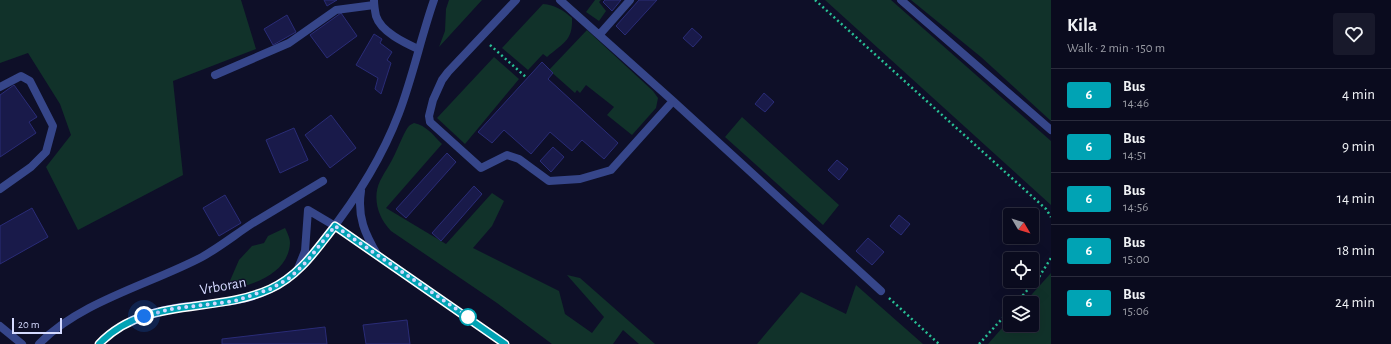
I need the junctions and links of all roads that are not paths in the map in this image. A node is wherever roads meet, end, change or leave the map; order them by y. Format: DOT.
graph roads {
  1 [pos="434,0"];
  2 [pos="516,0"];
  3 [pos="560,0"];
  4 [pos="574,0"];
  5 [pos="630,0"];
  6 [pos="901,0"];
  7 [pos="374,2"];
  8 [pos="569,7"];
  9 [pos="600,34"];
  10 [pos="418,50"];
  11 [pos="214,75"];
  12 [pos="0,87"];
  13 [pos="673,101"];
  14 [pos="1051,130"];
  15 [pos="323,181"];
  16 [pos="361,188"];
  17 [pos="0,189"];
  18 [pos="335,226"];
  19 [pos="378,256"];
  20 [pos="297,271"];
  21 [pos="881,292"];
  22 [pos="0,326"];
  23 [pos="22,344"];
  24 [pos="39,344"];
  25 [pos="99,344"];
  26 [pos="505,344"];
  1 -- 10 [label="street, Vrboran"];
  2 -- 13 [label="street"];
  3 -- 8 [label="street"];
  4 -- 8 [label="street"];
  5 -- 9 [label="street"];
  6 -- 14 [label="street"];
  7 -- 10 [label="street"];
  7 -- 11 [label="street"];
  8 -- 9 [label="street"];
  9 -- 13 [label="street"];
  10 -- 16 [label="street, Vrboran"];
  12 -- 17 [label="street"];
  13 -- 21 [label="street"];
  15 -- 24 [label="street"];
  16 -- 18 [label="street, Vrboran"];
  16 -- 19 [label="street"];
  18 -- 19 [label="street"];
  18 -- 20 [label="street, Vrboran"];
  18 -- 20 [label="street"];
  19 -- 26 [label="street"];
  20 -- 25 [label="street, Vrboran"];
  22 -- 23 [label="street"];
}
